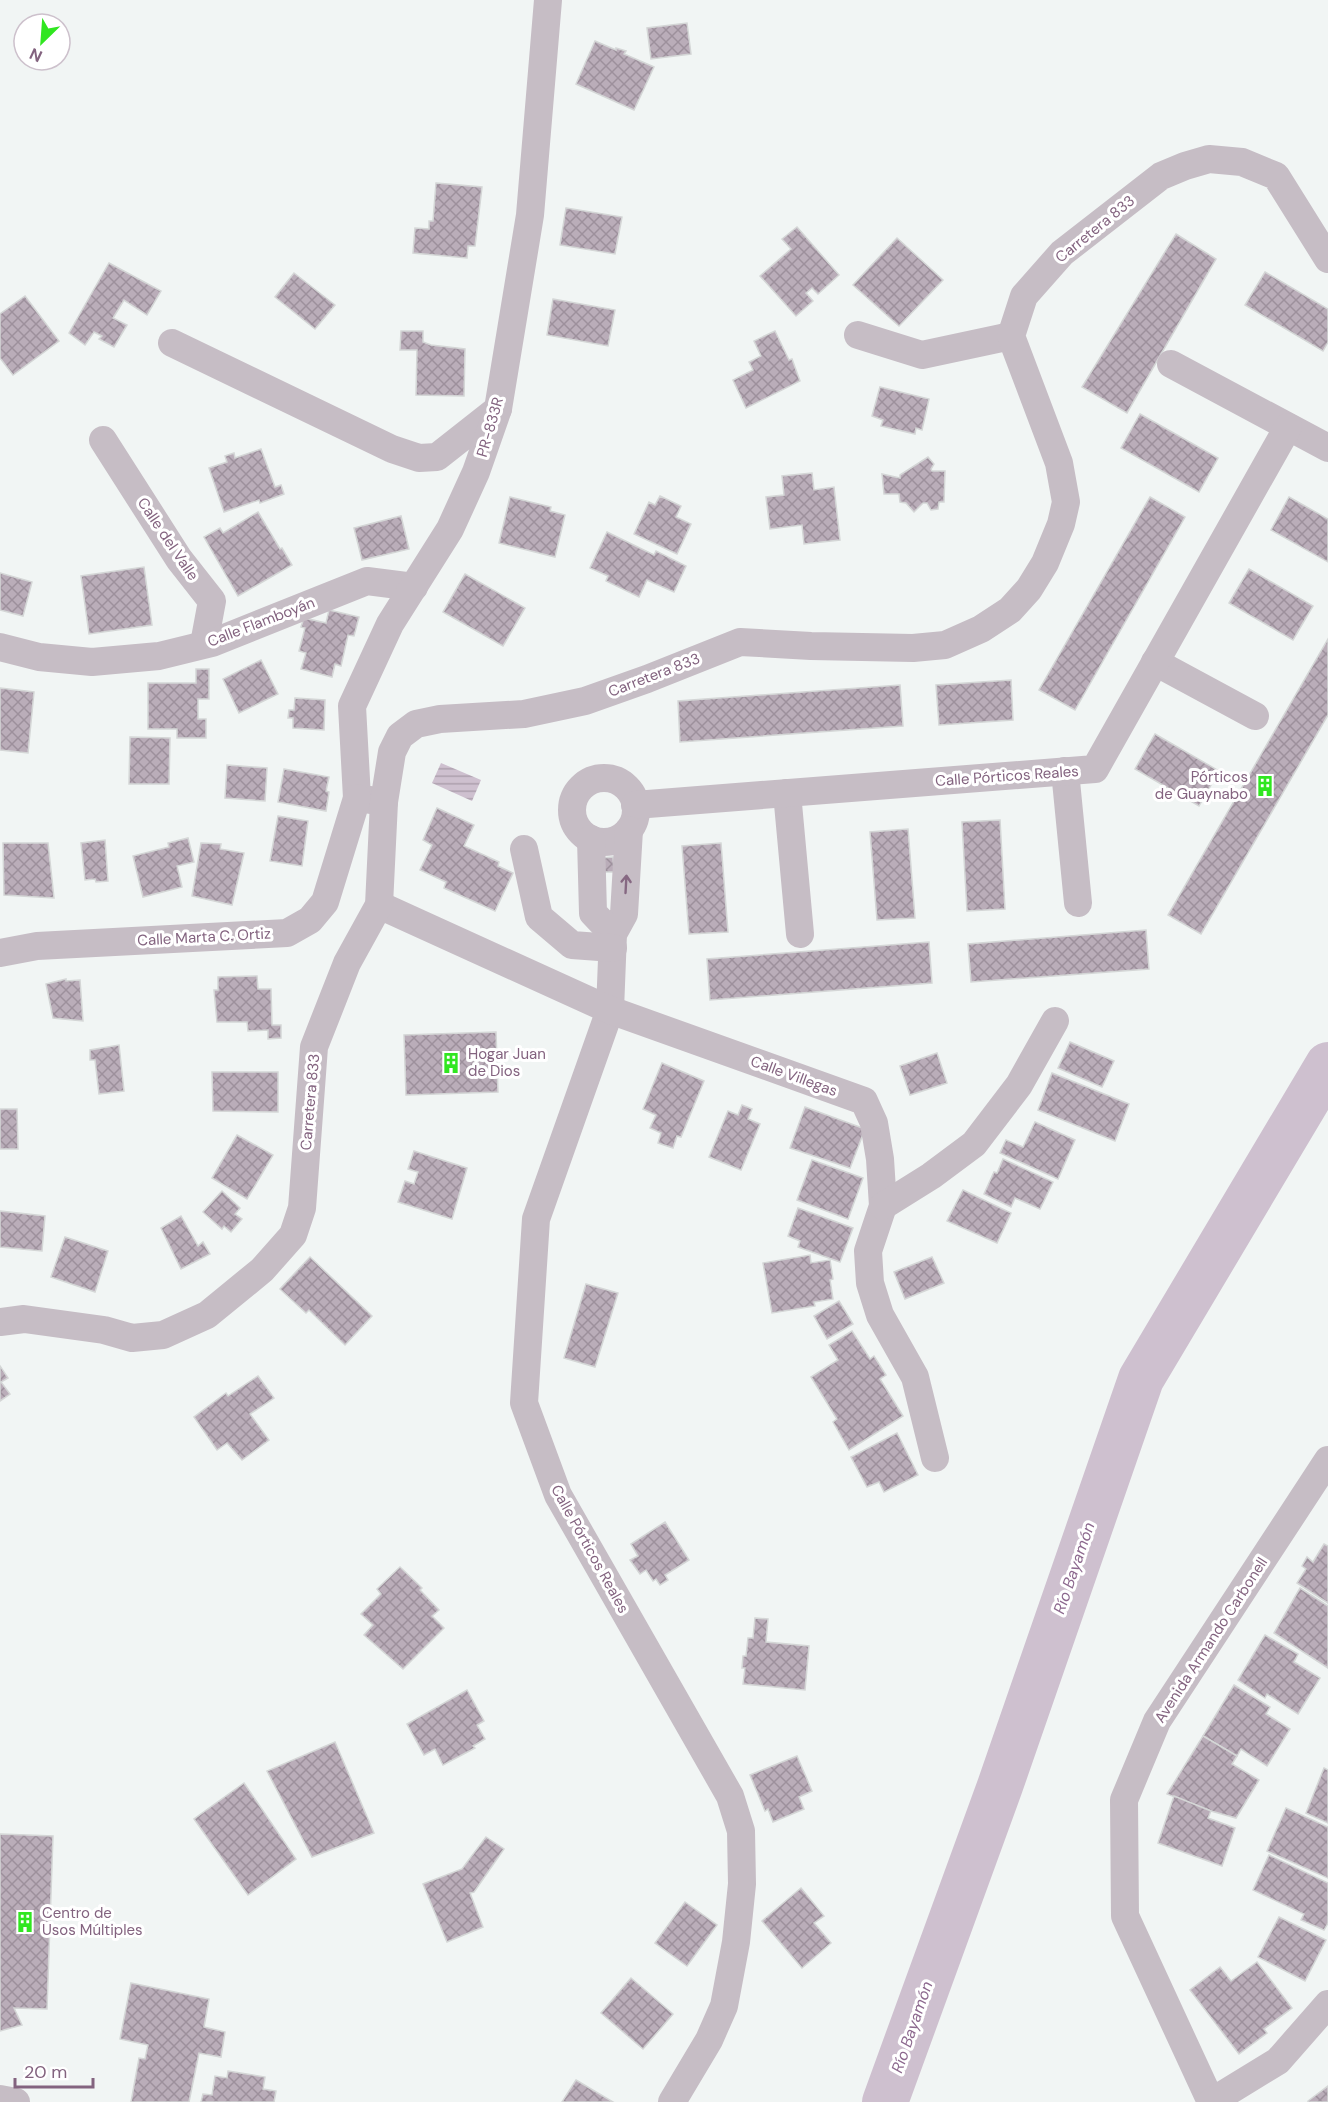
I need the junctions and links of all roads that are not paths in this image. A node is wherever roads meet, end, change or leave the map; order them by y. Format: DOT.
graph roads {
  1 [pos="548,0"];
  2 [pos="1328,259"];
  3 [pos="858,335"];
  4 [pos="1011,336"];
  5 [pos="172,343"];
  6 [pos="1171,364"];
  7 [pos="498,409"];
  8 [pos="1288,427"];
  9 [pos="103,440"];
  10 [pos="1328,448"];
  11 [pos="414,587"];
  12 [pos="204,644"];
  13 [pos="0,647"];
  14 [pos="1155,662"];
  15 [pos="1255,716"];
  16 [pos="1065,771"];
  17 [pos="787,793"];
  18 [pos="370,800"];
  19 [pos="632,818"];
  20 [pos="591,839"];
  21 [pos="524,849"];
  22 [pos="1078,903"];
  23 [pos="379,905"];
  24 [pos="800,934"];
  25 [pos="613,941"];
  26 [pos="0,953"];
  27 [pos="610,1010"];
  28 [pos="1055,1021"];
  29 [pos="883,1206"];
  30 [pos="0,1322"];
  31 [pos="935,1458"];
  32 [pos="1328,1460"];
  33 [pos="1328,2004"];
  34 [pos="0,2099"];
  35 [pos="16,2102"];
  36 [pos="672,2102"];
  37 [pos="1211,2102"];
  1 -- 7 [label="street, PR-833R / PR-833R"];
  2 -- 4 [label="street, Carretera 833"];
  3 -- 4 [label="street"];
  4 -- 18 [label="street, Carretera 833"];
  5 -- 7 [label="street"];
  6 -- 8 [label="street"];
  7 -- 11 [label="street, PR-833R / PR-833R"];
  8 -- 10 [label="street"];
  8 -- 14 [label="street, Calle Pórticos Reales"];
  9 -- 12 [label="street, Calle del Valle"];
  11 -- 12 [label="street, Calle Flamboyán"];
  11 -- 18 [label="street, PR-833R / PR-833R"];
  12 -- 13 [label="street, Calle Flamboyán"];
  14 -- 15 [label="street"];
  14 -- 16 [label="street, Calle Pórticos Reales"];
  16 -- 17 [label="street, Calle Pórticos Reales"];
  16 -- 22 [label="street"];
  17 -- 19 [label="street, Calle Pórticos Reales"];
  17 -- 24 [label="street"];
  18 -- 23 [label="street, Carretera 833"];
  18 -- 26 [label="street, Calle Marta C. Ortiz"];
  19 -- 20 [label="street"];
  19 -- 20 [label="street"];
  25 -- 19 [label="street, Calle Pórticos Reales, one-way"];
  20 -- 25 [label="street"];
  21 -- 25 [label="street"];
  23 -- 27 [label="street, Calle Villegas"];
  23 -- 30 [label="street, Carretera 833"];
  25 -- 27 [label="street, Calle Pórticos Reales"];
  27 -- 29 [label="street, Calle Villegas"];
  27 -- 36 [label="street, Calle Pórticos Reales"];
  28 -- 29 [label="street"];
  29 -- 31 [label="street, Calle Villegas"];
  32 -- 37 [label="street, Avenida Armando Carbonell"];
  33 -- 37 [label="street"];
  34 -- 35 [label="street"];
}
